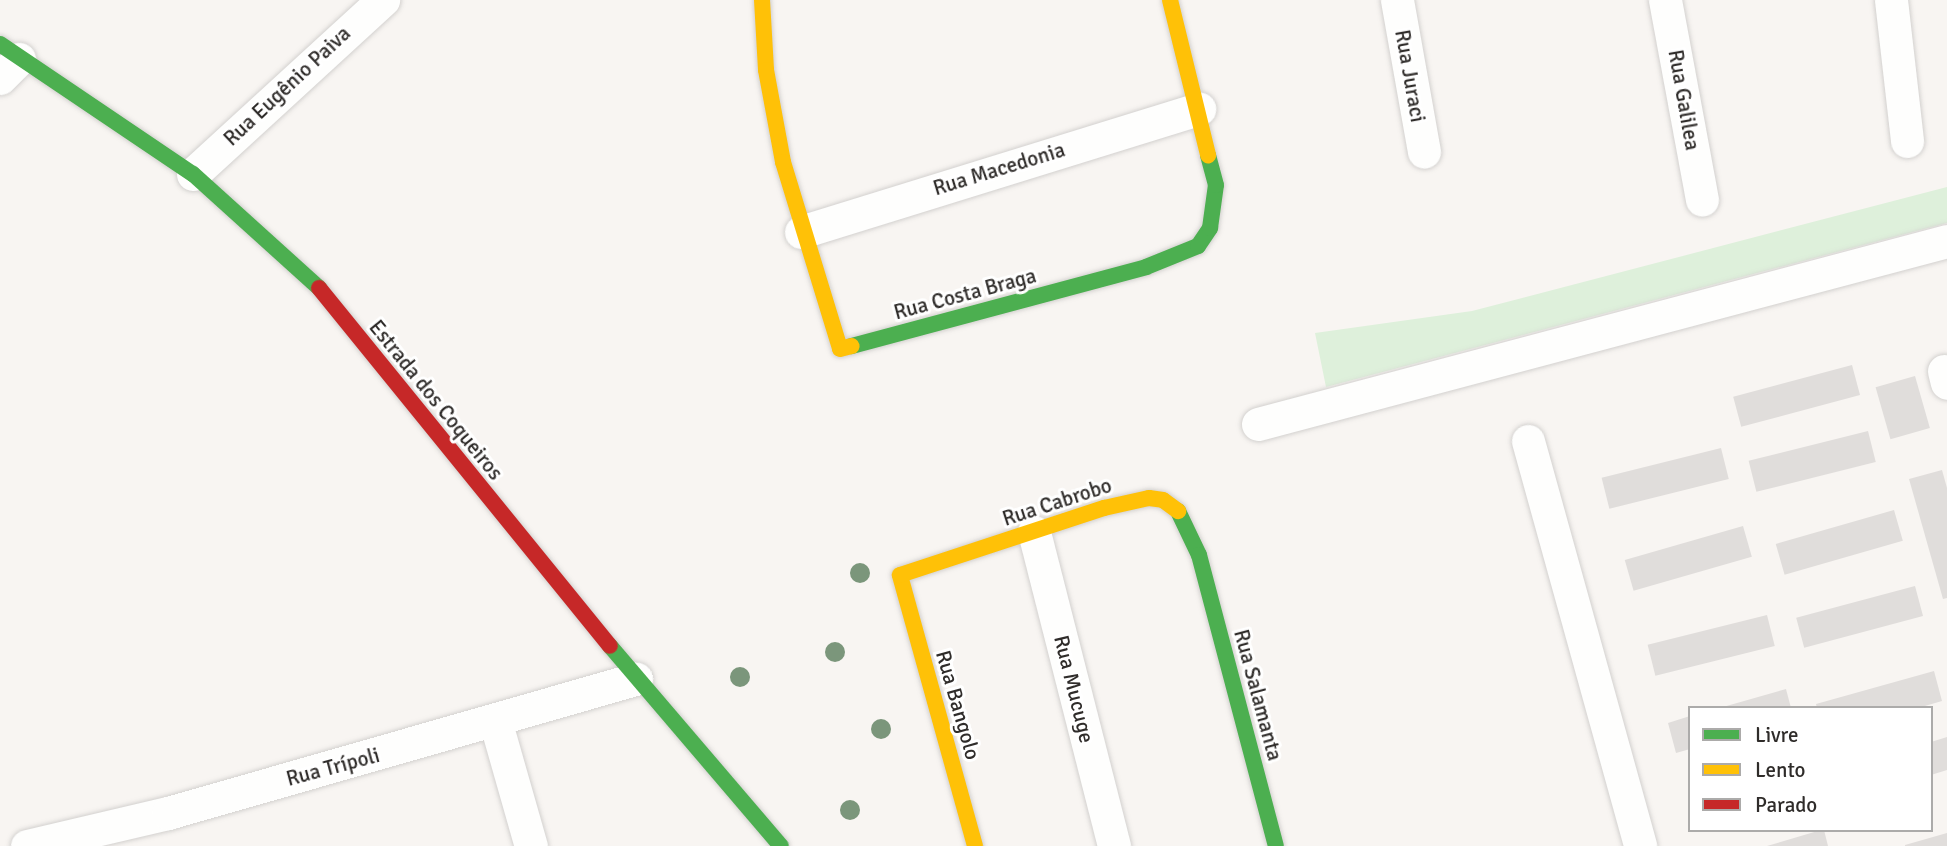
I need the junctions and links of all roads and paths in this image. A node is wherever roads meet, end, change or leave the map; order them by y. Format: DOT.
graph roads {
  1 [pos="383,0"];
  2 [pos="762,0"];
  3 [pos="1170,0"];
  4 [pos="1397,0"];
  5 [pos="1665,0"];
  6 [pos="1891,0"];
  7 [pos="6,60"];
  8 [pos="1199,108"];
  9 [pos="1907,141"];
  10 [pos="1424,152"];
  11 [pos="193,174"];
  12 [pos="1702,200"];
  13 [pos="801,232"];
  14 [pos="1947,241"];
  15 [pos="1258,424"];
  16 [pos="1528,441"];
  17 [pos="1034,532"];
  18 [pos="1199,555"];
  19 [pos="900,575"];
  20 [pos="636,679"];
  21 [pos="495,720"];
  22 [pos="79,841"];
  23 [pos="27,846"];
  24 [pos="531,846"];
  25 [pos="781,846"];
  26 [pos="975,846"];
  27 [pos="1114,846"];
  28 [pos="1276,846"];
  29 [pos="1640,846"];
  1 -- 11 [label="street, Rua Eugênio Paiva"];
  2 -- 13 [label="street, Rua Costa Braga"];
  3 -- 8 [label="street, Rua Costa Braga"];
  4 -- 10 [label="street, Rua Juraci"];
  5 -- 12 [label="street, Rua Galilea"];
  6 -- 9 [label="street"];
  7 -- 11 [label="street, Estrada dos Coqueiros"];
  8 -- 13 [label="street, Rua Macedonia"];
  8 -- 13 [label="street, Rua Costa Braga"];
  11 -- 20 [label="street, Estrada dos Coqueiros"];
  14 -- 15 [label="street"];
  16 -- 29 [label="street"];
  17 -- 18 [label="street, Rua Cabrobo"];
  17 -- 19 [label="street, Rua Cabrobo"];
  17 -- 27 [label="street, Rua Mucuge"];
  18 -- 28 [label="street, Rua Salamanta"];
  19 -- 26 [label="street, Rua Bangolo"];
  20 -- 21 [label="street, Rua Trípoli"];
  20 -- 25 [label="street, Estrada dos Coqueiros"];
  21 -- 22 [label="street, Rua Trípoli"];
  21 -- 24 [label="street"];
  22 -- 23 [label="street, Rua Trípoli"];
}
